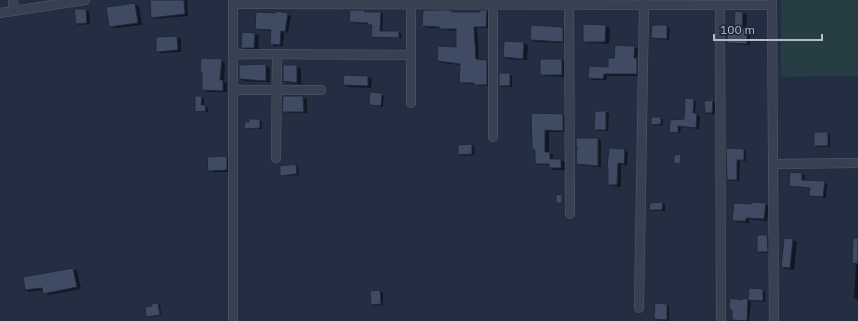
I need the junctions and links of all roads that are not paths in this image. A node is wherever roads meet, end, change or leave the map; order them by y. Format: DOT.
graph roads {
  1 [pos="13,0"];
  2 [pos="85,0"];
  3 [pos="66,1"];
  4 [pos="233,2"];
  5 [pos="411,2"];
  6 [pos="493,2"];
  7 [pos="569,2"];
  8 [pos="772,2"];
  9 [pos="715,3"];
  10 [pos="644,4"];
  11 [pos="14,11"];
  12 [pos="0,13"];
  13 [pos="233,54"];
  14 [pos="277,54"];
  15 [pos="411,55"];
  16 [pos="233,90"];
  17 [pos="277,90"];
  18 [pos="321,90"];
  19 [pos="411,103"];
  20 [pos="493,136"];
  21 [pos="276,158"];
  22 [pos="858,163"];
  23 [pos="772,164"];
  24 [pos="570,214"];
  25 [pos="639,308"];
  26 [pos="234,321"];
  27 [pos="721,321"];
  28 [pos="774,321"];
  1 -- 11 [label="street"];
  2 -- 3 [label="street"];
  3 -- 11 [label="street"];
  4 -- 5 [label="street"];
  4 -- 13 [label="street"];
  5 -- 6 [label="street"];
  5 -- 15 [label="street"];
  6 -- 7 [label="street"];
  6 -- 20 [label="street"];
  7 -- 10 [label="street"];
  7 -- 24 [label="street"];
  8 -- 9 [label="street"];
  8 -- 23 [label="street"];
  9 -- 10 [label="street"];
  9 -- 27 [label="street"];
  10 -- 25 [label="street"];
  11 -- 12 [label="street"];
  13 -- 14 [label="street"];
  13 -- 16 [label="street"];
  14 -- 15 [label="street"];
  14 -- 17 [label="street"];
  15 -- 19 [label="street"];
  16 -- 17 [label="street"];
  16 -- 26 [label="street"];
  17 -- 18 [label="street"];
  17 -- 21 [label="street"];
  22 -- 23 [label="street"];
  23 -- 28 [label="street"];
}
